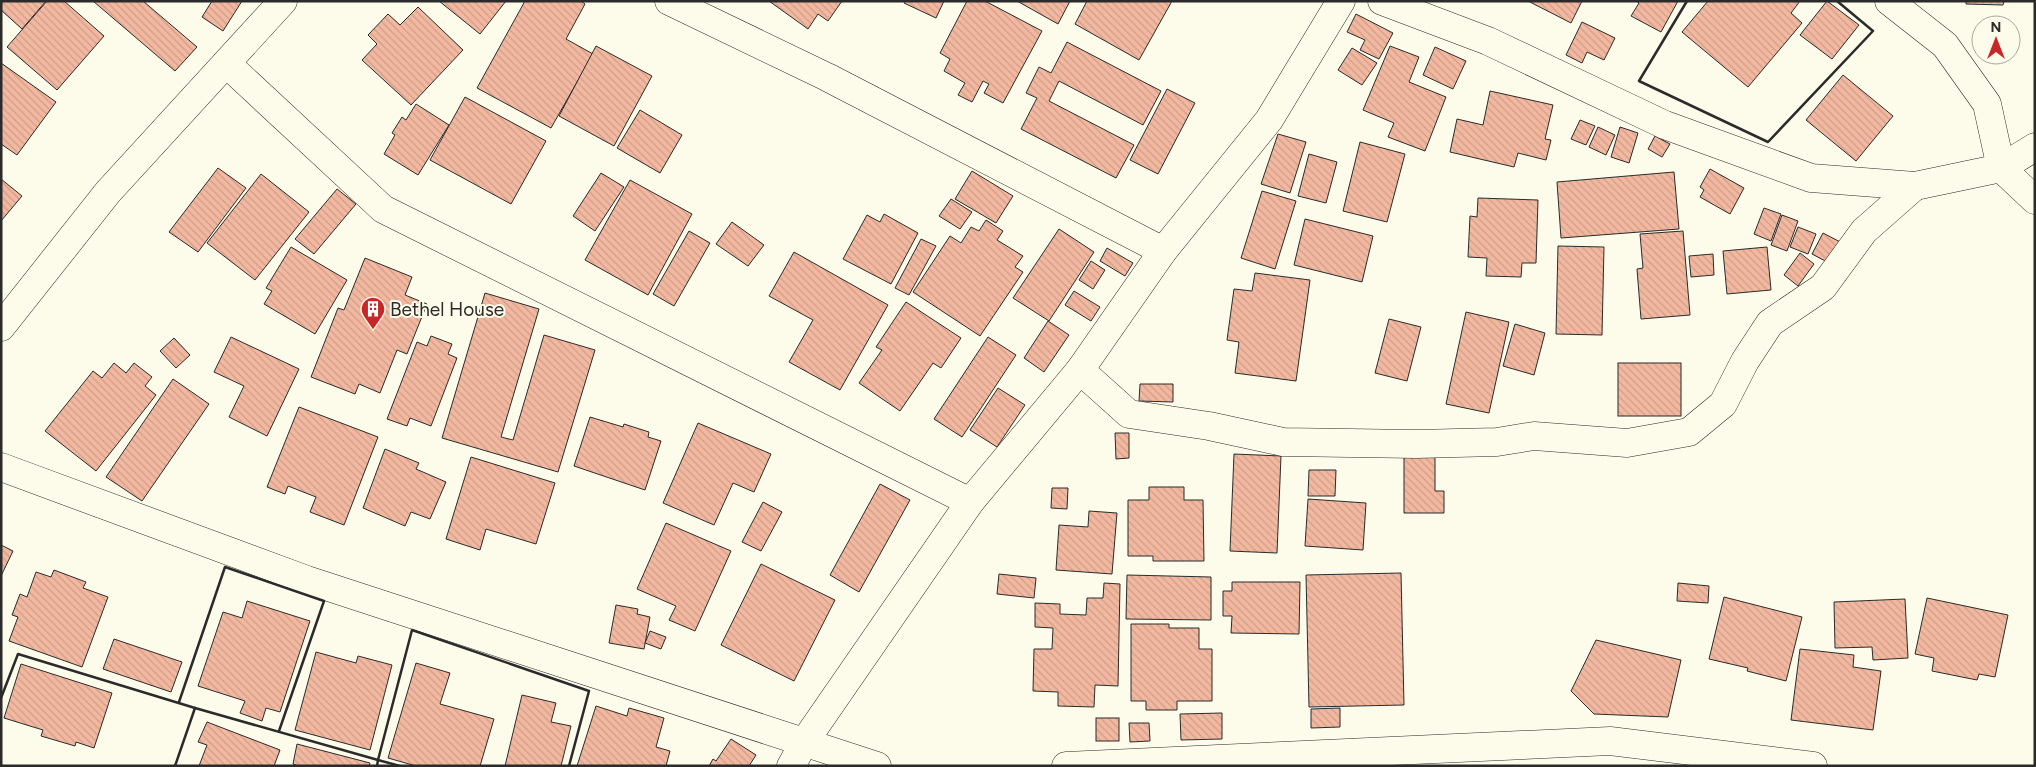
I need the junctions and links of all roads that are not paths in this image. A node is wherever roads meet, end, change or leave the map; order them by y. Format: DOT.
graph roads {
  1 [pos="283,1"];
  2 [pos="670,1"];
  3 [pos="1342,1"];
  4 [pos="1382,1"];
  5 [pos="1888,1"];
  6 [pos="227,64"];
  7 [pos="2035,147"];
  8 [pos="2002,168"];
  9 [pos="1915,186"];
  10 [pos="2035,200"];
  11 [pos="1163,251"];
  12 [pos="1,328"];
  13 [pos="1080,370"];
  14 [pos="1,467"];
  15 [pos="970,502"];
  16 [pos="805,741"];
  17 [pos="791,766"];
  18 [pos="877,766"];
  19 [pos="1066,766"];
  20 [pos="1813,766"];
  1 -- 6 [label="street"];
  2 -- 11 [label="street"];
  3 -- 11 [label="street"];
  4 -- 9 [label="street"];
  5 -- 8 [label="street"];
  6 -- 12 [label="street"];
  6 -- 15 [label="street"];
  7 -- 8 [label="street"];
  8 -- 9 [label="street"];
  8 -- 10 [label="street"];
  9 -- 13 [label="street"];
  11 -- 13 [label="street"];
  13 -- 15 [label="street"];
  14 -- 16 [label="street"];
  15 -- 16 [label="street"];
  16 -- 17 [label="street"];
  16 -- 18 [label="street"];
  19 -- 20 [label="street"];
}
